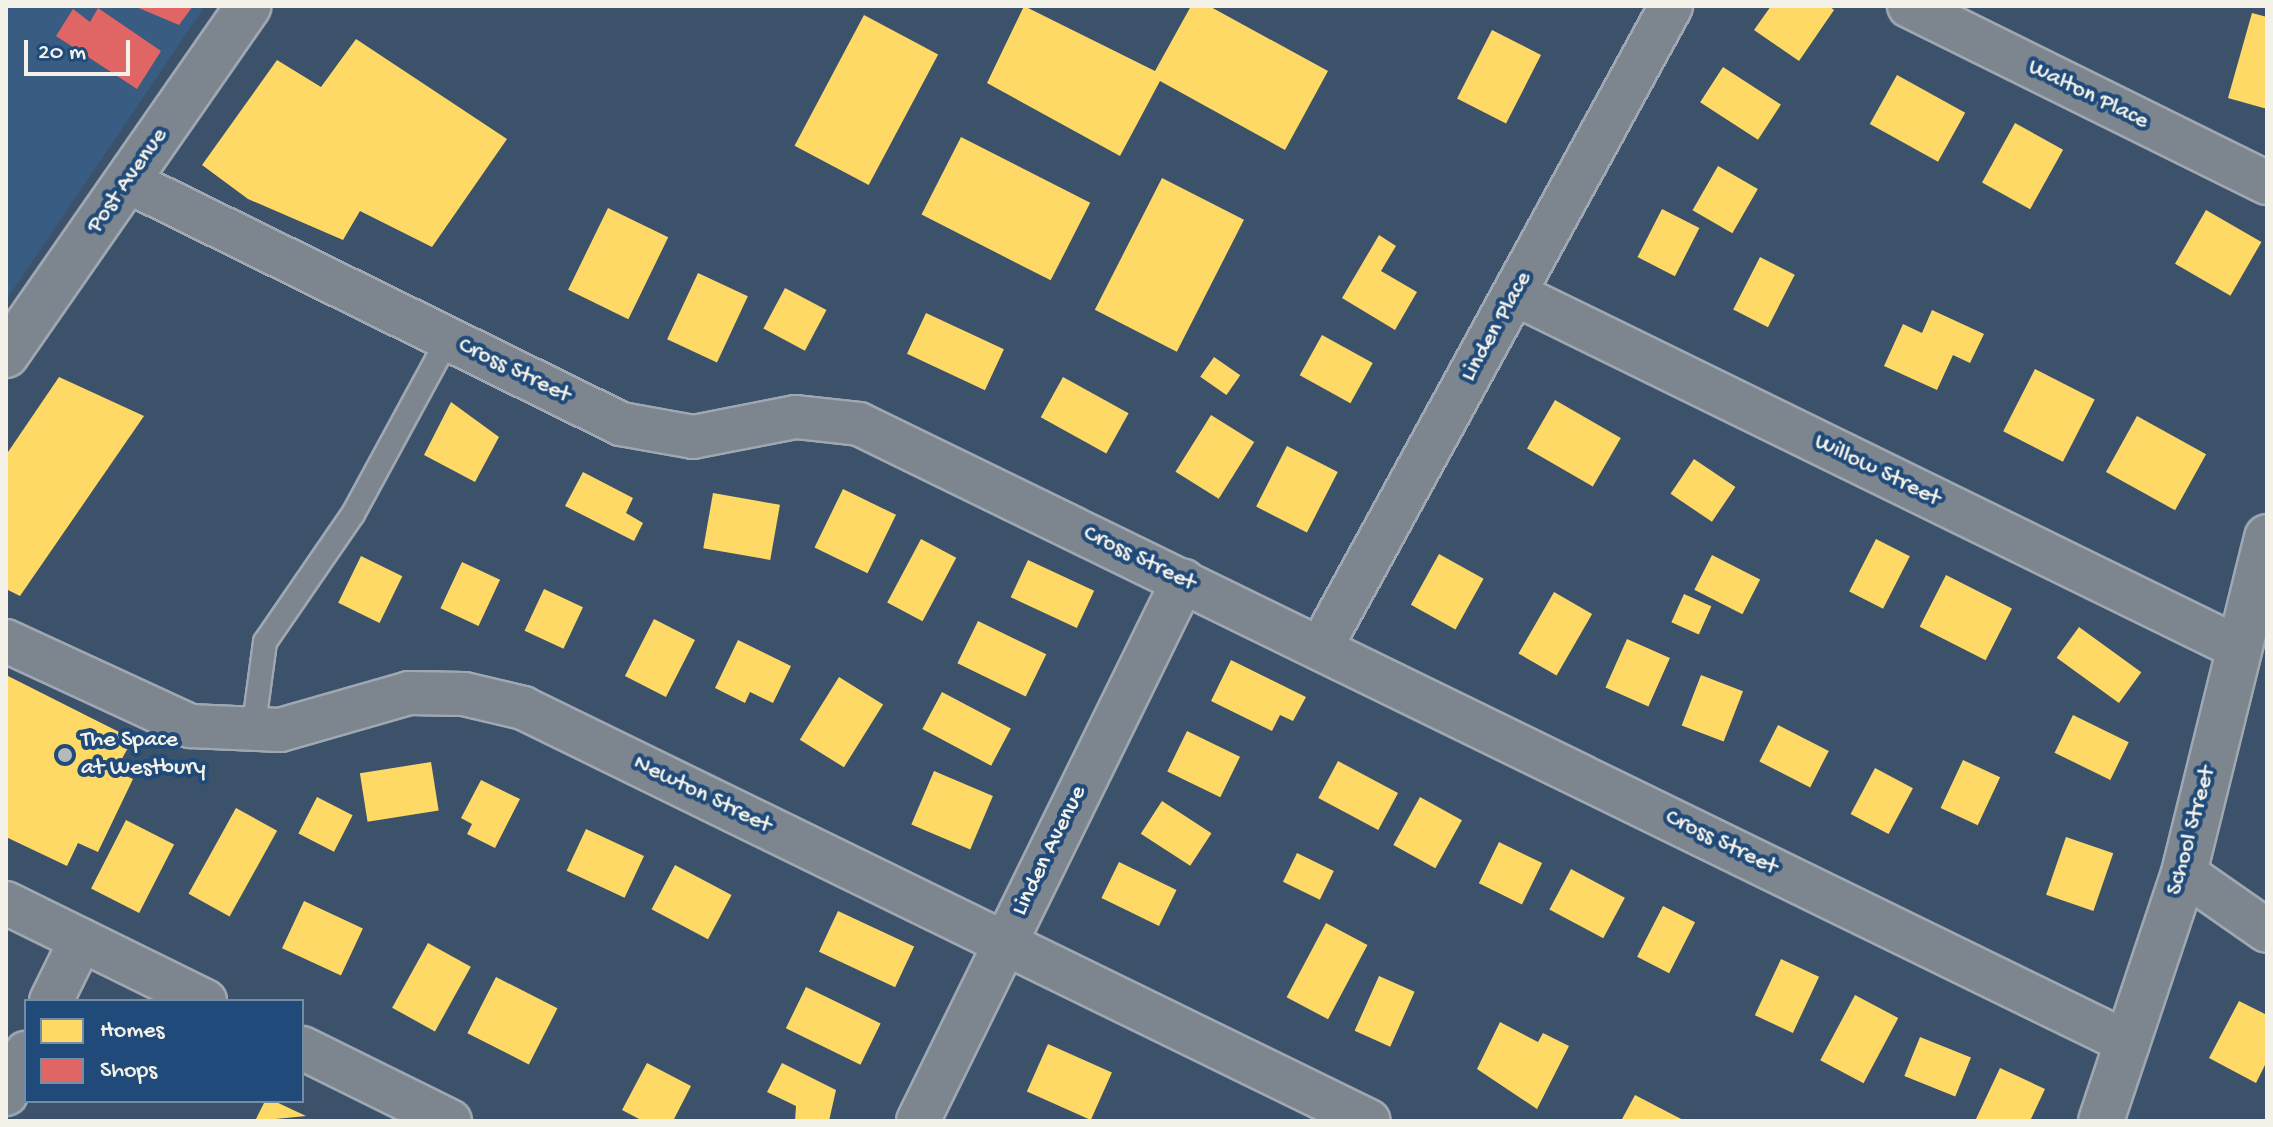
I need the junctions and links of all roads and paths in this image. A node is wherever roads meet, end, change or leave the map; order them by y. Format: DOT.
graph roads {
  1 [pos="249,6"];
  2 [pos="1671,6"];
  3 [pos="1909,6"];
  4 [pos="129,182"];
  5 [pos="2267,183"];
  6 [pos="1515,294"];
  7 [pos="448,339"];
  8 [pos="6,355"];
  9 [pos="2267,537"];
  10 [pos="1183,581"];
  11 [pos="6,641"];
  12 [pos="1321,647"];
  13 [pos="2239,648"];
  14 [pos="253,731"];
  15 [pos="2184,873"];
  16 [pos="6,903"];
  17 [pos="2267,931"];
  18 [pos="81,940"];
  19 [pos="1005,943"];
  20 [pos="52,999"];
  21 [pos="201,999"];
  22 [pos="2128,1043"];
  23 [pos="304,1049"];
  24 [pos="24,1057"];
  25 [pos="6,1094"];
  26 [pos="450,1121"];
  27 [pos="918,1121"];
  28 [pos="1369,1121"];
  29 [pos="2101,1121"];
  1 -- 4 [label="street, Post Avenue"];
  2 -- 6 [label="street, Linden Place"];
  3 -- 5 [label="street, Walton Place"];
  4 -- 7 [label="street, Cross Street"];
  4 -- 8 [label="street, Post Avenue"];
  6 -- 12 [label="street, Linden Place"];
  6 -- 13 [label="street, Willow Street"];
  7 -- 10 [label="street, Cross Street"];
  7 -- 14 [label="lane"];
  9 -- 13 [label="street, School Street"];
  10 -- 12 [label="street, Cross Street"];
  10 -- 19 [label="street, Linden Avenue"];
  11 -- 14 [label="street, Newton Street"];
  12 -- 22 [label="street, Cross Street"];
  13 -- 15 [label="street, School Street"];
  14 -- 19 [label="street, Newton Street"];
  15 -- 17 [label="street"];
  15 -- 22 [label="street, School Street"];
  16 -- 18 [label="street"];
  18 -- 20 [label="street"];
  18 -- 21 [label="street"];
  19 -- 27 [label="street, Linden Avenue"];
  19 -- 28 [label="street, Newton Street"];
  22 -- 29 [label="street, School Street"];
  23 -- 26 [label="street"];
  24 -- 25 [label="street"];
}
